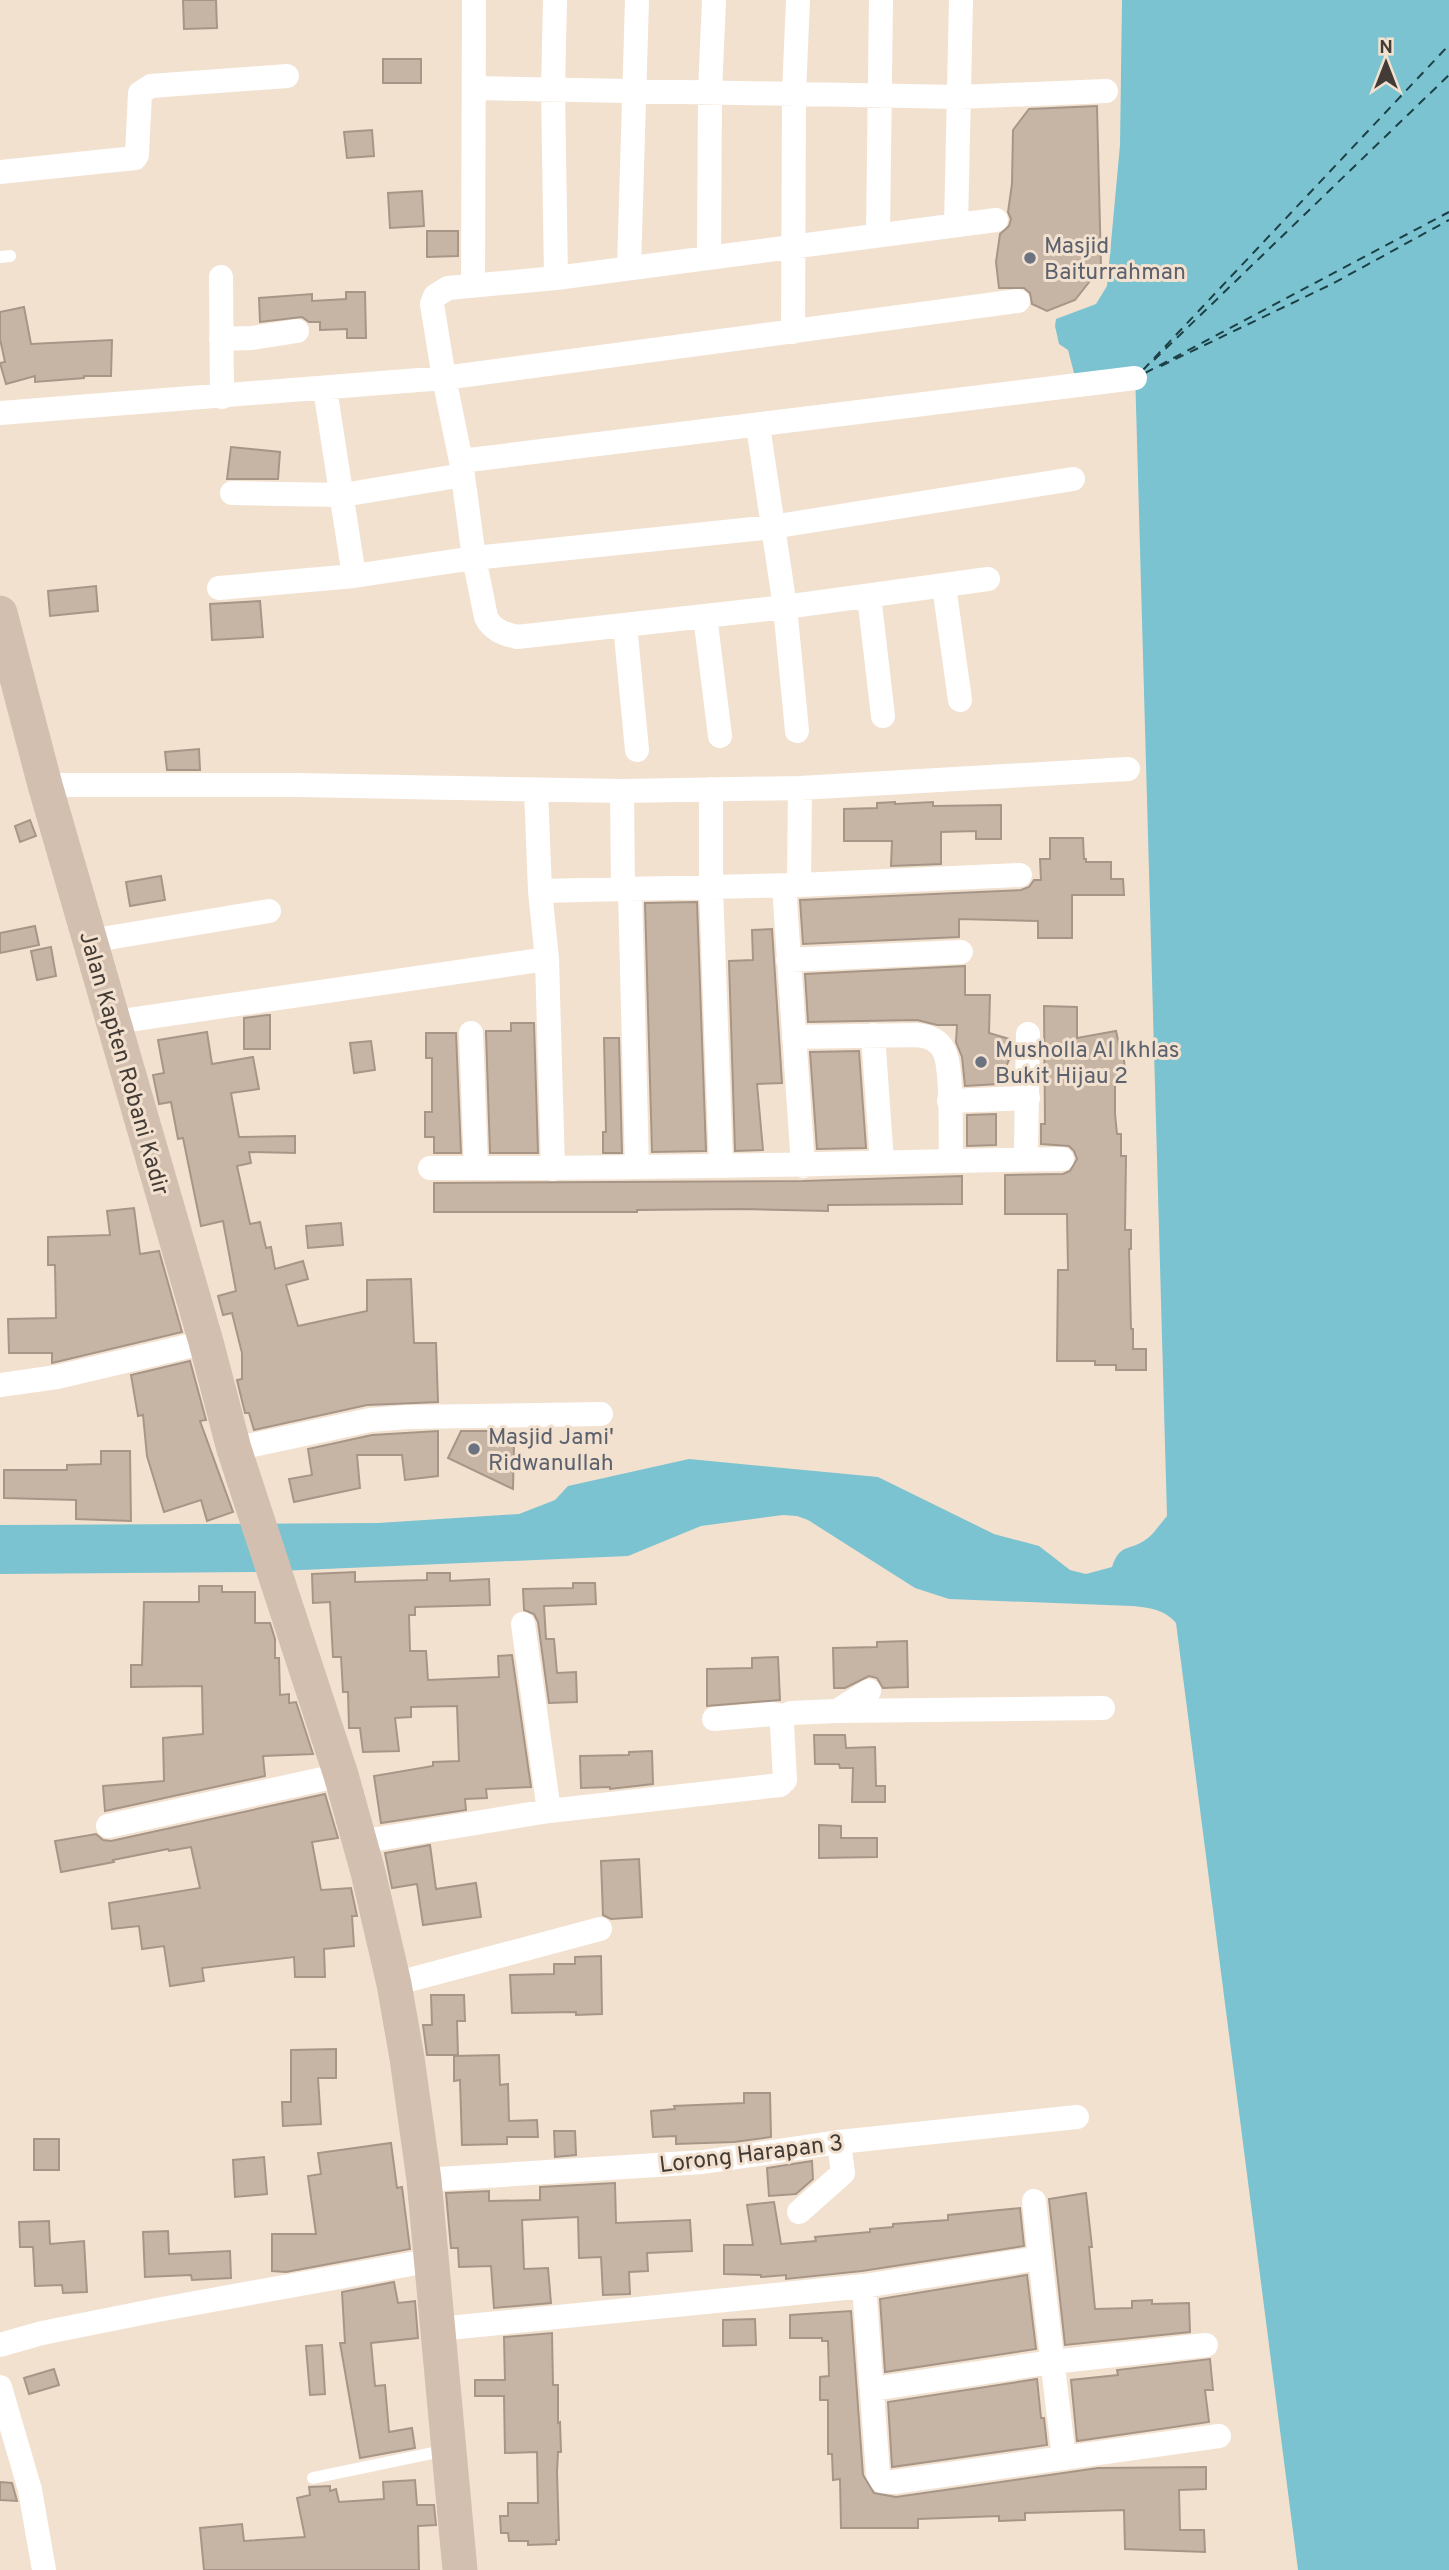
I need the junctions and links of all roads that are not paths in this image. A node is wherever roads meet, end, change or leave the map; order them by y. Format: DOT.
graph roads {
  1 [pos="474,0"];
  2 [pos="555,0"];
  3 [pos="637,0"];
  4 [pos="714,0"];
  5 [pos="799,0"];
  6 [pos="881,0"];
  7 [pos="961,0"];
  8 [pos="287,76"];
  9 [pos="474,88"];
  10 [pos="553,89"];
  11 [pos="633,90"];
  12 [pos="1106,91"];
  13 [pos="710,92"];
  14 [pos="794,93"];
  15 [pos="879,95"];
  16 [pos="958,97"];
  17 [pos="0,172"];
  18 [pos="996,220"];
  19 [pos="956,225"];
  20 [pos="878,234"];
  21 [pos="795,247"];
  22 [pos="709,258"];
  23 [pos="629,268"];
  24 [pos="221,277"];
  25 [pos="555,278"];
  26 [pos="473,285"];
  27 [pos="1018,301"];
  28 [pos="297,331"];
  29 [pos="793,332"];
  30 [pos="221,340"];
  31 [pos="444,378"];
  32 [pos="1135,378"];
  33 [pos="325,389"];
  34 [pos="222,397"];
  35 [pos="0,413"];
  36 [pos="758,426"];
  37 [pos="462,468"];
  38 [pos="1073,479"];
  39 [pos="232,493"];
  40 [pos="343,495"];
  41 [pos="772,527"];
  42 [pos="474,558"];
  43 [pos="354,576"];
  44 [pos="988,579"];
  45 [pos="944,586"];
  46 [pos="219,587"];
  47 [pos="869,596"];
  48 [pos="785,607"];
  49 [pos="0,613"];
  50 [pos="705,616"];
  51 [pos="625,625"];
  52 [pos="9,678"];
  53 [pos="960,700"];
  54 [pos="883,716"];
  55 [pos="797,731"];
  56 [pos="720,736"];
  57 [pos="637,750"];
  58 [pos="1128,769"];
  59 [pos="45,785"];
  60 [pos="800,788"];
  61 [pos="711,789"];
  62 [pos="536,790"];
  63 [pos="622,792"];
  64 [pos="1020,875"];
  65 [pos="792,886"];
  66 [pos="711,888"];
  67 [pos="626,890"];
  68 [pos="540,891"];
  69 [pos="268,911"];
  70 [pos="90,941"];
  71 [pos="961,952"];
  72 [pos="547,959"];
  73 [pos="788,961"];
  74 [pos="114,1021"];
  75 [pos="471,1033"];
  76 [pos="1028,1034"];
  77 [pos="873,1035"];
  78 [pos="794,1037"];
  79 [pos="1028,1098"];
  80 [pos="949,1101"];
  81 [pos="1026,1149"];
  82 [pos="1062,1159"];
  83 [pos="951,1161"];
  84 [pos="882,1162"];
  85 [pos="721,1166"];
  86 [pos="803,1166"];
  87 [pos="638,1167"];
  88 [pos="430,1168"];
  89 [pos="476,1168"];
  90 [pos="553,1169"];
  91 [pos="206,1342"];
  92 [pos="0,1385"];
  93 [pos="601,1414"];
  94 [pos="234,1449"];
  95 [pos="523,1624"];
  96 [pos="869,1691"];
  97 [pos="1103,1708"];
  98 [pos="837,1711"];
  99 [pos="784,1716"];
  100 [pos="714,1719"];
  101 [pos="341,1775"];
  102 [pos="549,1811"];
  103 [pos="108,1826"];
  104 [pos="359,1842"];
  105 [pos="600,1929"];
  106 [pos="394,1984"];
  107 [pos="1077,2117"];
  108 [pos="839,2142"];
  109 [pos="424,2180"];
  110 [pos="1034,2201"];
  111 [pos="799,2212"];
  112 [pos="1041,2258"];
  113 [pos="433,2260"];
  114 [pos="864,2286"];
  115 [pos="439,2329"];
  116 [pos="0,2345"];
  117 [pos="1206,2345"];
  118 [pos="1052,2362"];
  119 [pos="0,2387"];
  120 [pos="873,2389"];
  121 [pos="1219,2436"];
  122 [pos="448,2450"];
  123 [pos="1063,2458"];
  124 [pos="313,2477"];
  125 [pos="44,2570"];
  126 [pos="460,2570"];
  1 -- 9 [label="street"];
  2 -- 10 [label="street"];
  3 -- 11 [label="street"];
  4 -- 13 [label="street"];
  5 -- 14 [label="street"];
  6 -- 15 [label="street"];
  7 -- 16 [label="street"];
  8 -- 17 [label="street"];
  9 -- 10 [label="street"];
  9 -- 26 [label="street"];
  10 -- 11 [label="street"];
  10 -- 25 [label="street"];
  11 -- 13 [label="street"];
  11 -- 23 [label="street"];
  12 -- 16 [label="street"];
  13 -- 14 [label="street"];
  13 -- 22 [label="street"];
  14 -- 15 [label="street"];
  14 -- 21 [label="street"];
  15 -- 16 [label="street"];
  15 -- 20 [label="street"];
  16 -- 19 [label="street"];
  18 -- 19 [label="street"];
  19 -- 20 [label="street"];
  20 -- 21 [label="street"];
  21 -- 22 [label="street"];
  21 -- 29 [label="street"];
  22 -- 23 [label="street"];
  23 -- 25 [label="street"];
  24 -- 30 [label="street"];
  25 -- 26 [label="street"];
  26 -- 31 [label="street"];
  27 -- 29 [label="street"];
  28 -- 30 [label="street"];
  29 -- 31 [label="street"];
  30 -- 34 [label="street"];
  31 -- 33 [label="street"];
  31 -- 37 [label="street"];
  32 -- 36 [label="street"];
  33 -- 34 [label="street"];
  33 -- 40 [label="street"];
  34 -- 35 [label="street"];
  36 -- 37 [label="street"];
  36 -- 41 [label="street"];
  37 -- 40 [label="street"];
  37 -- 42 [label="street"];
  38 -- 41 [label="street"];
  39 -- 40 [label="street"];
  40 -- 43 [label="street"];
  41 -- 42 [label="street"];
  41 -- 48 [label="street"];
  42 -- 43 [label="street"];
  42 -- 51 [label="street"];
  43 -- 46 [label="street"];
  44 -- 45 [label="street"];
  45 -- 47 [label="street"];
  45 -- 53 [label="street"];
  47 -- 48 [label="street"];
  47 -- 54 [label="street"];
  48 -- 50 [label="street"];
  48 -- 55 [label="street"];
  49 -- 52 [label="main road, Jalan Kapten Robani Kadir"];
  50 -- 51 [label="street"];
  50 -- 56 [label="street"];
  51 -- 57 [label="street"];
  52 -- 59 [label="main road, Jalan Kapten Robani Kadir"];
  58 -- 60 [label="street"];
  59 -- 62 [label="street"];
  59 -- 70 [label="main road, Jalan Kapten Robani Kadir"];
  60 -- 61 [label="street"];
  60 -- 65 [label="street"];
  61 -- 63 [label="street"];
  61 -- 66 [label="street"];
  62 -- 63 [label="street"];
  62 -- 68 [label="street"];
  63 -- 67 [label="street"];
  64 -- 65 [label="street"];
  65 -- 66 [label="street"];
  65 -- 73 [label="street"];
  66 -- 67 [label="street"];
  66 -- 85 [label="street"];
  67 -- 68 [label="street"];
  67 -- 87 [label="street"];
  68 -- 72 [label="street"];
  69 -- 70 [label="street"];
  70 -- 74 [label="main road, Jalan Kapten Robani Kadir"];
  71 -- 73 [label="street"];
  72 -- 74 [label="street"];
  72 -- 90 [label="street"];
  73 -- 78 [label="street"];
  74 -- 91 [label="main road, Jalan Kapten Robani Kadir"];
  75 -- 89 [label="street"];
  76 -- 79 [label="street"];
  77 -- 78 [label="street"];
  77 -- 80 [label="street"];
  77 -- 84 [label="street"];
  78 -- 86 [label="street"];
  79 -- 80 [label="street"];
  79 -- 81 [label="street"];
  80 -- 83 [label="street"];
  82 -- 83 [label="street"];
  83 -- 84 [label="street"];
  84 -- 86 [label="street"];
  85 -- 86 [label="street"];
  85 -- 87 [label="street"];
  87 -- 90 [label="street"];
  88 -- 89 [label="street"];
  89 -- 90 [label="street"];
  91 -- 92 [label="street"];
  91 -- 94 [label="main road, Jalan Kapten Robani Kadir"];
  93 -- 94 [label="street"];
  94 -- 101 [label="main road, Jalan Kapten Robani Kadir"];
  95 -- 102 [label="street"];
  96 -- 98 [label="street"];
  97 -- 98 [label="street"];
  98 -- 99 [label="street"];
  99 -- 100 [label="street"];
  99 -- 102 [label="street"];
  101 -- 103 [label="street"];
  101 -- 104 [label="main road, Jalan Kapten Robani Kadir"];
  102 -- 104 [label="street"];
  104 -- 106 [label="main road, Jalan Kapten Robani Kadir"];
  105 -- 106 [label="street"];
  106 -- 109 [label="main road, Jalan Kapten Robani Kadir"];
  107 -- 108 [label="street, Lorong Harapan 3"];
  108 -- 109 [label="street, Lorong Harapan 3"];
  108 -- 111 [label="street"];
  109 -- 113 [label="main road, Jalan Kapten Robani Kadir"];
  110 -- 112 [label="street"];
  112 -- 114 [label="street"];
  112 -- 118 [label="street"];
  113 -- 115 [label="main road, Jalan Kapten Robani Kadir"];
  113 -- 116 [label="street"];
  114 -- 115 [label="street"];
  114 -- 120 [label="street"];
  115 -- 122 [label="main road, Jalan Kapten Robani Kadir"];
  117 -- 118 [label="street"];
  118 -- 120 [label="street"];
  118 -- 123 [label="street"];
  119 -- 125 [label="street"];
  120 -- 123 [label="street"];
  121 -- 123 [label="street"];
  122 -- 124 [label="lane"];
  122 -- 126 [label="main road, Jalan Kapten Robani Kadir"];
}
